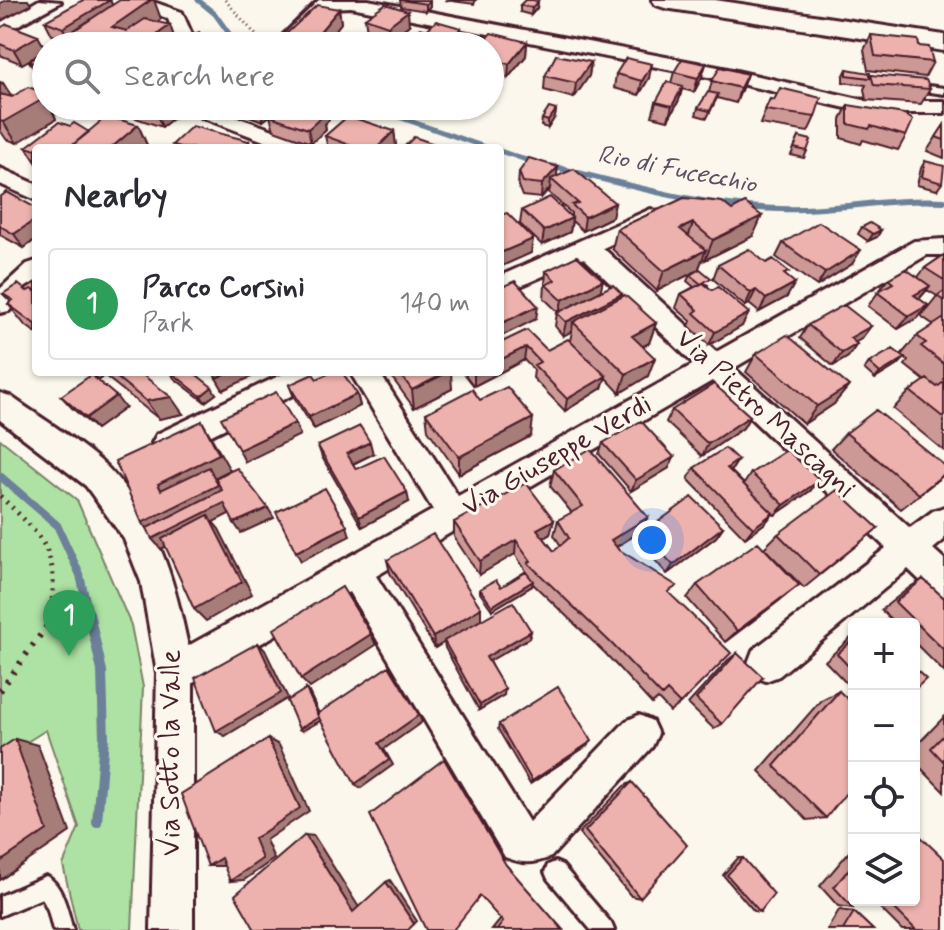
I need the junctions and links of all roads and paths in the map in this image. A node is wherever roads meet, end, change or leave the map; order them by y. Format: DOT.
graph roads {
  1 [pos="48,0"];
  2 [pos="225,0"];
  3 [pos="665,0"];
  4 [pos="142,8"];
  5 [pos="0,30"];
  6 [pos="182,32"];
  7 [pos="251,32"];
  8 [pos="296,32"];
  9 [pos="944,43"];
  10 [pos="900,85"];
  11 [pos="944,91"];
  12 [pos="944,107"];
  13 [pos="199,120"];
  14 [pos="237,120"];
  15 [pos="188,130"];
  16 [pos="293,144"];
  17 [pos="0,175"];
  18 [pos="32,191"];
  19 [pos="669,209"];
  20 [pos="942,246"];
  21 [pos="587,247"];
  22 [pos="32,274"];
  23 [pos="504,284"];
  24 [pos="0,304"];
  25 [pos="714,366"];
  26 [pos="305,376"];
  27 [pos="366,376"];
  28 [pos="0,404"];
  29 [pos="119,466"];
  30 [pos="1,497"];
  31 [pos="453,515"];
  32 [pos="944,521"];
  33 [pos="910,549"];
  34 [pos="355,571"];
  35 [pos="944,581"];
  36 [pos="766,663"];
  37 [pos="175,673"];
  38 [pos="0,691"];
  39 [pos="639,734"];
  40 [pos="555,872"];
  41 [pos="0,906"];
  42 [pos="63,930"];
  43 [pos="172,930"];
  44 [pos="604,930"];
  1 -- 5 [label="street"];
  2 -- 7 [label="path"];
  3 -- 9 [label="main road"];
  4 -- 6 [label="street"];
  8 -- 12 [label="street"];
  10 -- 11 [label="lane"];
  13 -- 15 [label="street"];
  14 -- 16 [label="street"];
  17 -- 18 [label="street"];
  19 -- 21 [label="street"];
  20 -- 25 [label="street, Via Giuseppe Verdi"];
  21 -- 23 [label="street"];
  21 -- 25 [label="street, Via Pietro Mascagni"];
  22 -- 24 [label="street"];
  25 -- 31 [label="street, Via Giuseppe Verdi"];
  25 -- 33 [label="street, Via Pietro Mascagni"];
  26 -- 29 [label="street"];
  27 -- 31 [label="street"];
  28 -- 29 [label="street, Via Sotto la Valle"];
  29 -- 37 [label="street, Via Sotto la Valle"];
  30 -- 38 [label="path"];
  31 -- 34 [label="street, Via Giuseppe Verdi"];
  32 -- 33 [label="street"];
  33 -- 35 [label="street, Via Pietro Mascagni"];
  33 -- 36 [label="street"];
  34 -- 37 [label="street, Via Giuseppe Verdi"];
  34 -- 39 [label="street"];
  37 -- 43 [label="street, Via Sotto la Valle"];
  40 -- 44 [label="lane"];
  41 -- 42 [label="lane"];
}
